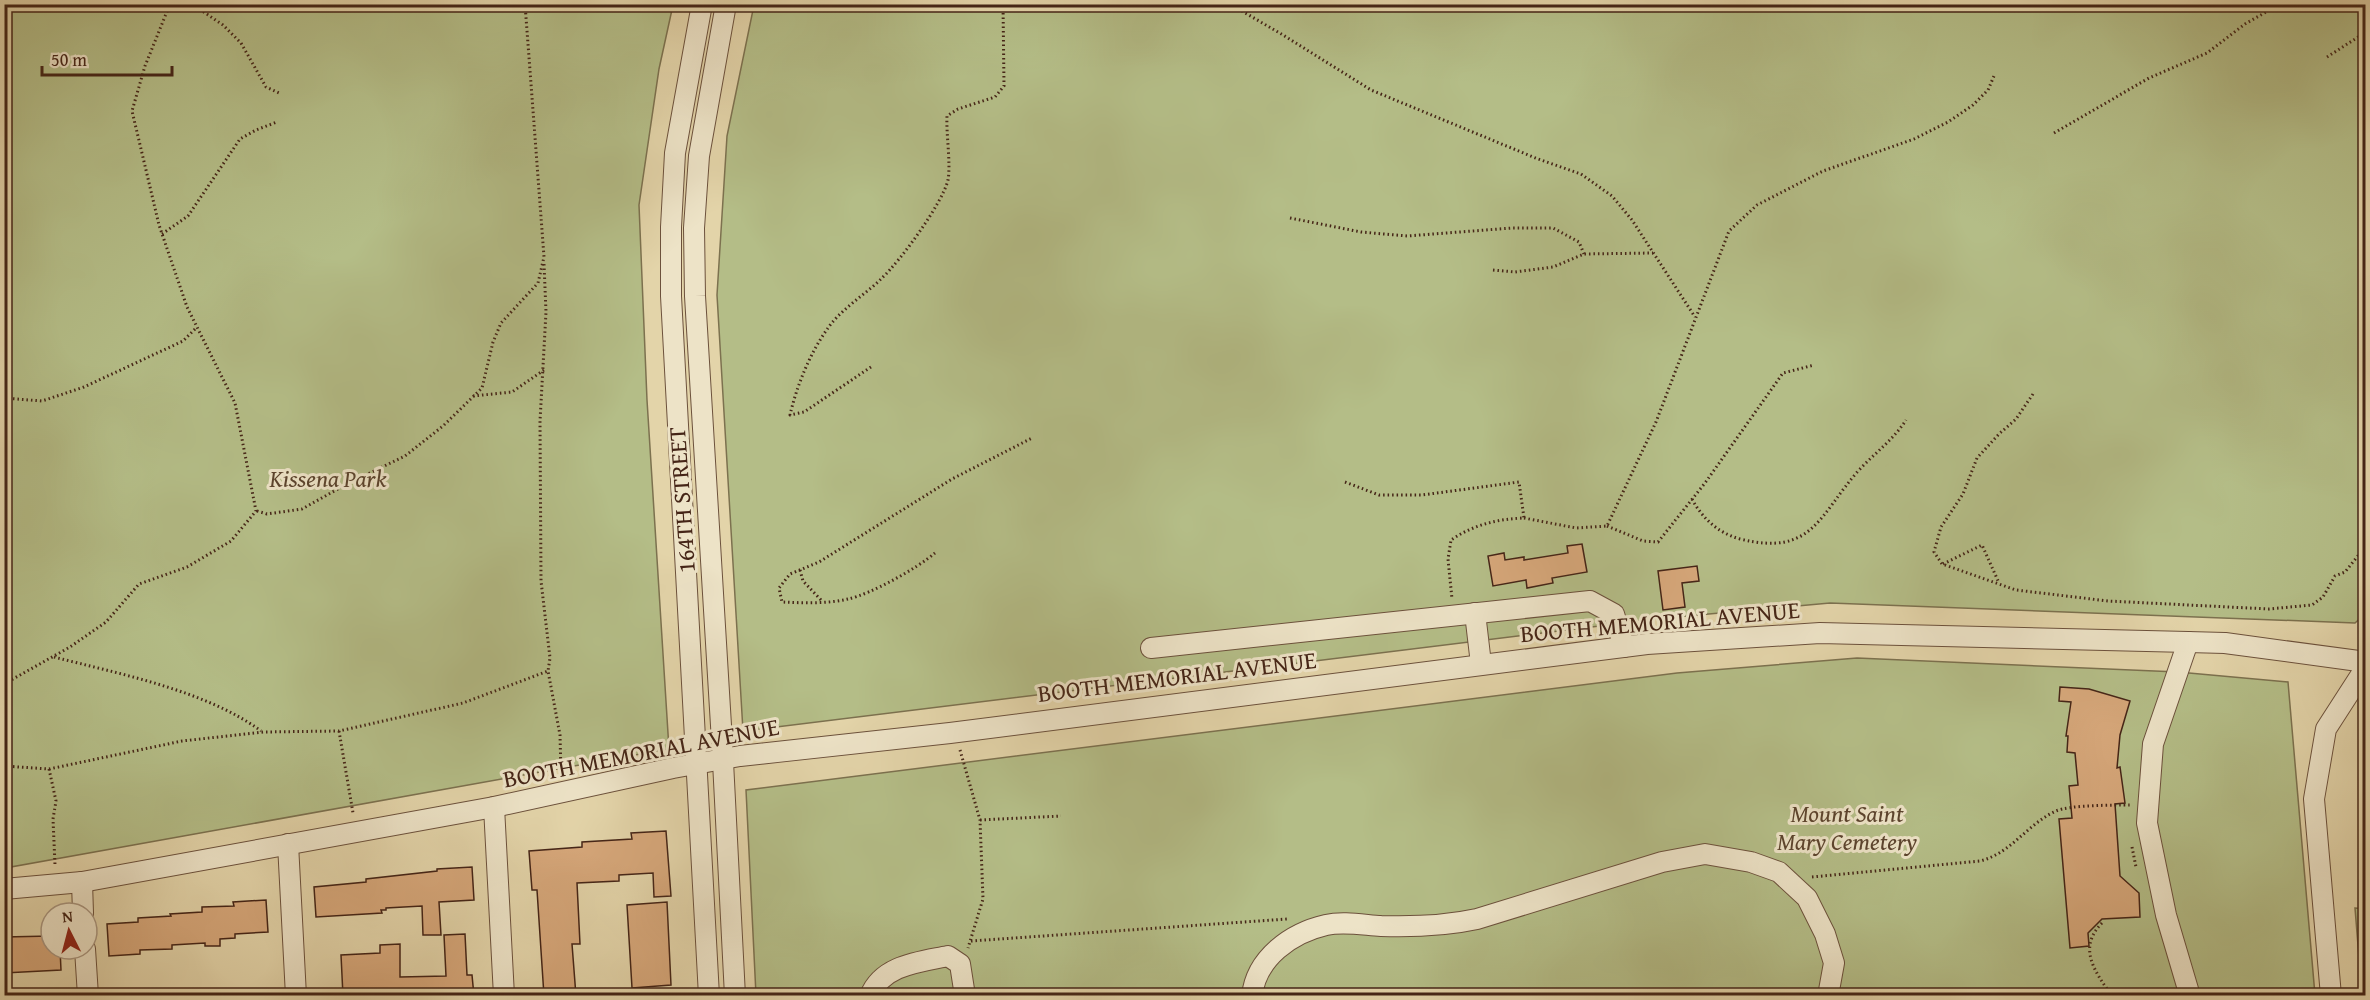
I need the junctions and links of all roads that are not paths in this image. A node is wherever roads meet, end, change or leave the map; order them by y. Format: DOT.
graph roads {
  1 [pos="702,4"];
  2 [pos="726,4"];
  3 [pos="1475,613"];
  4 [pos="2188,642"];
  5 [pos="1624,646"];
  6 [pos="1151,648"];
  7 [pos="2366,662"];
  8 [pos="1481,664"];
  9 [pos="2366,667"];
  10 [pos="723,759"];
  11 [pos="696,764"];
  12 [pos="494,807"];
  13 [pos="288,844"];
  14 [pos="82,882"];
  15 [pos="4,889"];
  16 [pos="83,901"];
  17 [pos="86,961"];
  18 [pos="88,996"];
  19 [pos="296,996"];
  20 [pos="504,996"];
  21 [pos="709,996"];
  22 [pos="735,996"];
  23 [pos="870,996"];
  24 [pos="965,996"];
  25 [pos="1252,996"];
  26 [pos="1828,996"];
  27 [pos="2190,996"];
  28 [pos="2331,996"];
  1 -- 11 [label="street, 164TH STREET"];
  2 -- 10 [label="street, 164TH STREET"];
  3 -- 5 [label="street"];
  3 -- 6 [label="street"];
  3 -- 8 [label="street"];
  4 -- 5 [label="street, BOOTH MEMORIAL AVENUE"];
  4 -- 7 [label="street, BOOTH MEMORIAL AVENUE"];
  4 -- 27 [label="street"];
  5 -- 8 [label="street, BOOTH MEMORIAL AVENUE"];
  8 -- 10 [label="street, BOOTH MEMORIAL AVENUE"];
  9 -- 28 [label="street"];
  10 -- 11 [label="street, BOOTH MEMORIAL AVENUE"];
  10 -- 22 [label="street, 164TH STREET"];
  11 -- 12 [label="street, BOOTH MEMORIAL AVENUE"];
  11 -- 21 [label="street, 164TH STREET"];
  12 -- 13 [label="street, BOOTH MEMORIAL AVENUE"];
  12 -- 20 [label="street"];
  13 -- 14 [label="street, BOOTH MEMORIAL AVENUE"];
  13 -- 19 [label="street"];
  14 -- 15 [label="street, BOOTH MEMORIAL AVENUE"];
  14 -- 16 [label="street"];
  17 -- 18 [label="street"];
  23 -- 24 [label="street"];
  25 -- 26 [label="street"];
}
